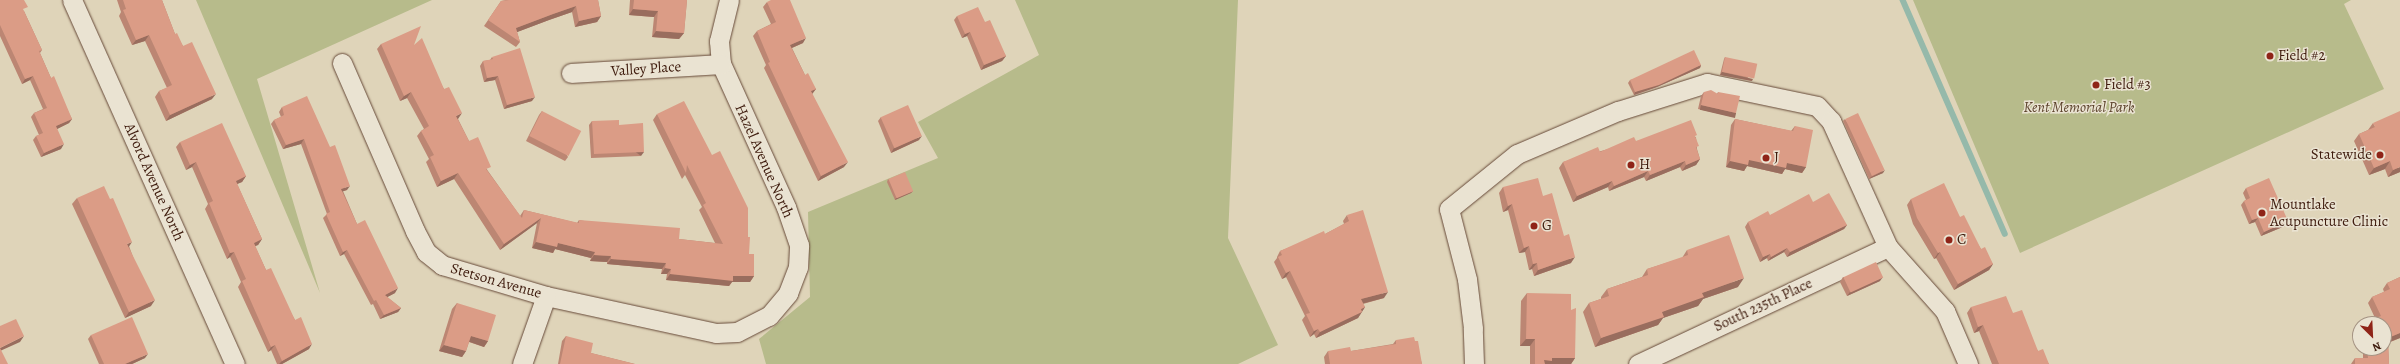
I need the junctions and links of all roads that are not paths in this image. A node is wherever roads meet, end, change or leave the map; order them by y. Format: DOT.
graph roads {
  1 [pos="72,0"];
  2 [pos="729,0"];
  3 [pos="342,63"];
  4 [pos="721,64"];
  5 [pos="571,73"];
  6 [pos="1888,247"];
  7 [pos="546,296"];
  8 [pos="769,316"];
  9 [pos="235,364"];
  10 [pos="522,364"];
  11 [pos="1474,364"];
  12 [pos="1638,364"];
  13 [pos="1968,364"];
  1 -- 9 [label="street, Alvord Avenue North"];
  2 -- 4 [label="street, Hazel Avenue North"];
  3 -- 7 [label="street, Stetson Avenue"];
  4 -- 5 [label="street, Valley Place"];
  4 -- 8 [label="street, Hazel Avenue North"];
  6 -- 11 [label="street"];
  6 -- 12 [label="street, South 235th Place"];
  6 -- 13 [label="street"];
  7 -- 8 [label="street, Stetson Avenue"];
  7 -- 10 [label="street"];
}
